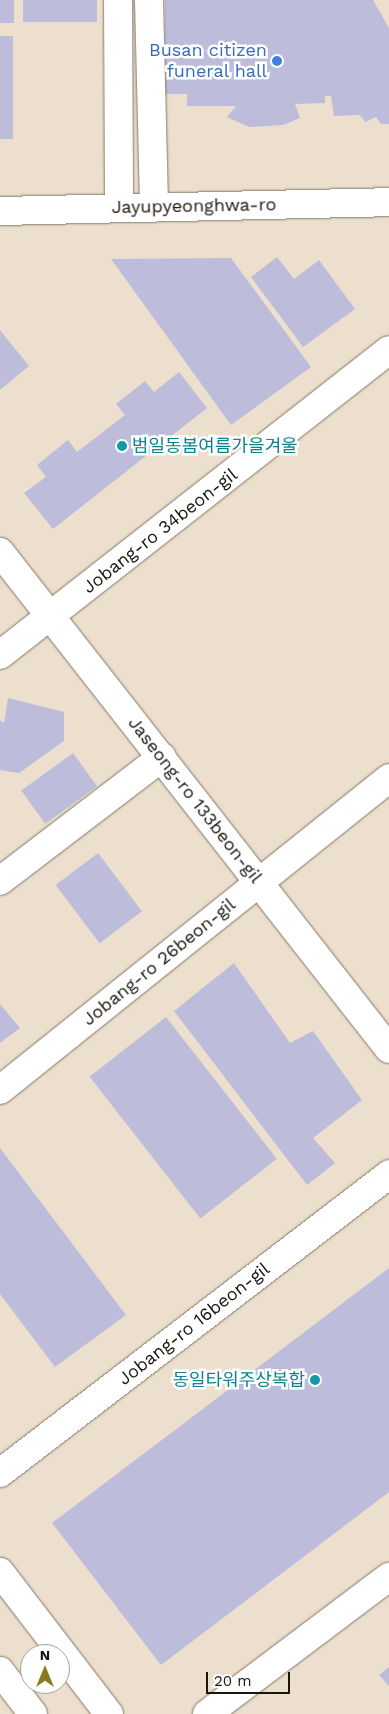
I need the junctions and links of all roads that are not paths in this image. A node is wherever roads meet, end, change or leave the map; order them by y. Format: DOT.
graph roads {
  1 [pos="118,0"];
  2 [pos="149,0"];
  3 [pos="389,202"];
  4 [pos="119,208"];
  5 [pos="154,208"];
  6 [pos="0,211"];
  7 [pos="389,350"];
  8 [pos="0,552"];
  9 [pos="50,618"];
  10 [pos="0,655"];
  11 [pos="162,757"];
  12 [pos="389,778"];
  13 [pos="0,881"];
  14 [pos="259,882"];
  15 [pos="389,1049"];
  16 [pos="0,1090"];
  17 [pos="389,1174"];
  18 [pos="0,1473"];
  19 [pos="0,1572"];
  20 [pos="389,1577"];
  21 [pos="0,1671"];
  22 [pos="33,1714"];
  23 [pos="109,1714"];
  24 [pos="207,1714"];
  1 -- 4 [label="street"];
  2 -- 5 [label="street"];
  3 -- 5 [label="street, Jayupyeonghwa-ro"];
  4 -- 5 [label="street, Jayupyeonghwa-ro"];
  4 -- 6 [label="street, Jayupyeonghwa-ro"];
  7 -- 9 [label="street, Jobang-ro 34beon-gil"];
  8 -- 9 [label="street, Jaseong-ro 133beon-gil"];
  9 -- 10 [label="street, Jobang-ro 34beon-gil"];
  9 -- 11 [label="street, Jaseong-ro 133beon-gil"];
  11 -- 13 [label="street"];
  11 -- 14 [label="street, Jaseong-ro 133beon-gil"];
  12 -- 14 [label="street, Jobang-ro 26beon-gil"];
  14 -- 15 [label="street, Jaseong-ro 133beon-gil"];
  14 -- 16 [label="street, Jobang-ro 26beon-gil"];
  17 -- 18 [label="street, Jobang-ro 16beon-gil"];
  19 -- 23 [label="street"];
  20 -- 24 [label="street"];
  21 -- 22 [label="street"];
}
